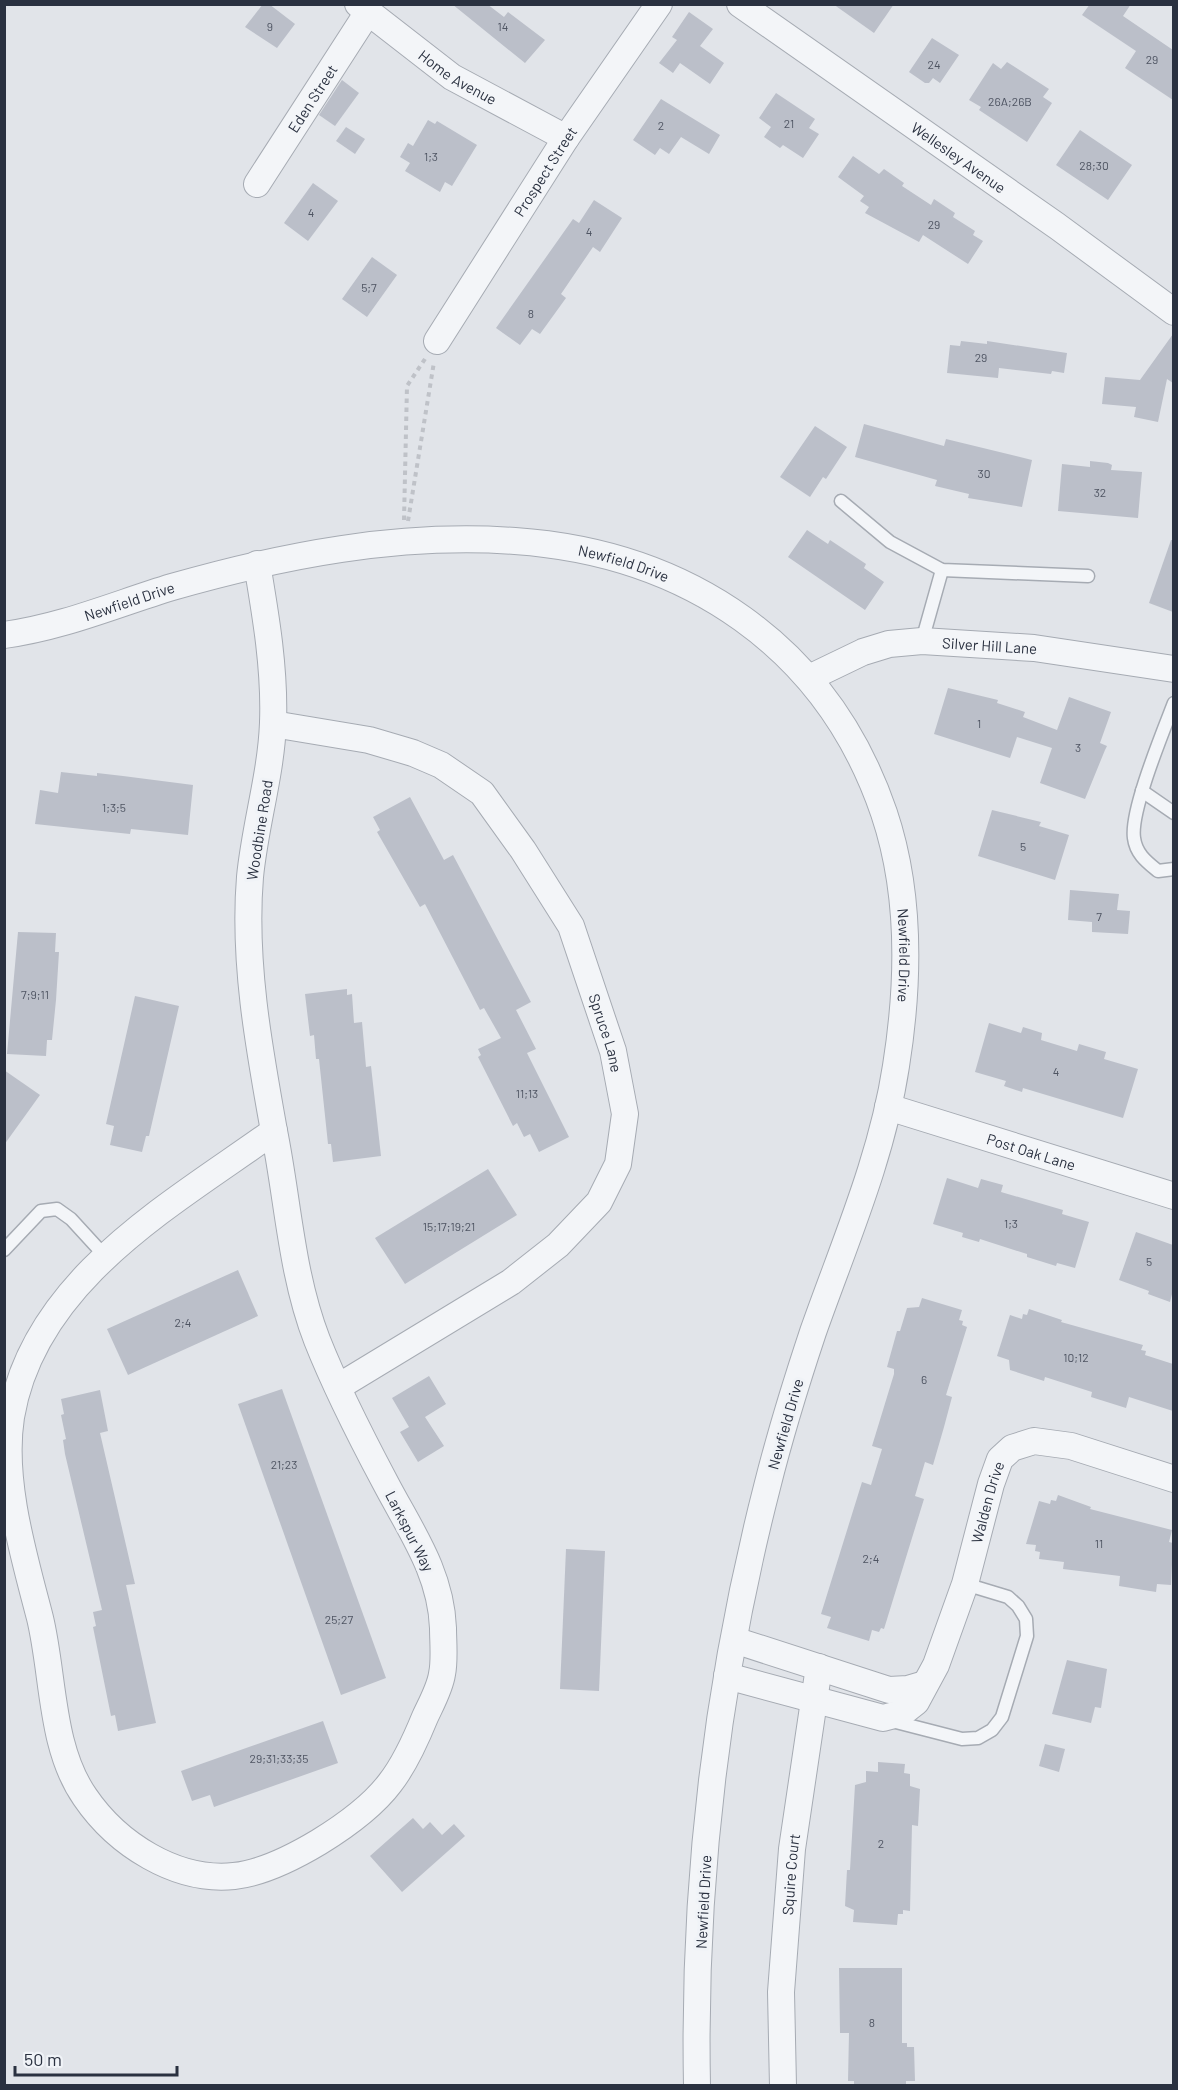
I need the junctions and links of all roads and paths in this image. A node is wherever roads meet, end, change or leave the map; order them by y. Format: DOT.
graph roads {
  1 [pos="659,4"];
  2 [pos="740,4"];
  3 [pos="363,8"];
  4 [pos="566,138"];
  5 [pos="257,184"];
  6 [pos="1173,312"];
  7 [pos="437,341"];
  8 [pos="841,501"];
  9 [pos="404,541"];
  10 [pos="257,564"];
  11 [pos="942,570"];
  12 [pos="1088,576"];
  13 [pos="4,635"];
  14 [pos="922,641"];
  15 [pos="1173,669"];
  16 [pos="809,678"];
  17 [pos="1173,703"];
  18 [pos="273,724"];
  19 [pos="1142,791"];
  20 [pos="1173,813"];
  21 [pos="1173,869"];
  22 [pos="888,1107"];
  23 [pos="274,1131"];
  24 [pos="1173,1196"];
  25 [pos="4,1250"];
  26 [pos="104,1255"];
  27 [pos="338,1387"];
  28 [pos="1173,1479"];
  29 [pos="8,1486"];
  30 [pos="965,1584"];
  31 [pos="734,1640"];
  32 [pos="819,1667"];
  33 [pos="727,1676"];
  34 [pos="925,1684"];
  35 [pos="814,1700"];
  36 [pos="883,1718"];
  37 [pos="697,2085"];
  38 [pos="783,2085"];
  1 -- 4 [label="street, Prospect Street"];
  2 -- 6 [label="street, Wellesley Avenue"];
  3 -- 4 [label="street, Home Avenue"];
  3 -- 5 [label="street, Eden Street"];
  4 -- 7 [label="street, Prospect Street"];
  7 -- 9 [label="path"];
  7 -- 9 [label="path"];
  8 -- 11 [label="lane"];
  9 -- 10 [label="street, Newfield Drive"];
  9 -- 16 [label="street, Newfield Drive"];
  10 -- 13 [label="street, Newfield Drive"];
  10 -- 18 [label="street, Woodbine Road"];
  11 -- 12 [label="lane"];
  11 -- 14 [label="lane"];
  14 -- 15 [label="street, Silver Hill Lane"];
  14 -- 16 [label="street, Silver Hill Lane"];
  16 -- 22 [label="street, Newfield Drive"];
  17 -- 19 [label="lane"];
  18 -- 23 [label="street, Woodbine Road"];
  18 -- 27 [label="street, Spruce Lane"];
  19 -- 20 [label="lane"];
  19 -- 21 [label="lane"];
  22 -- 24 [label="street, Post Oak Lane"];
  22 -- 31 [label="street, Newfield Drive"];
  23 -- 26 [label="street, Larkspur Way"];
  23 -- 27 [label="street, Larkspur Way"];
  25 -- 26 [label="lane"];
  26 -- 29 [label="street, Larkspur Way"];
  27 -- 29 [label="street, Larkspur Way"];
  28 -- 30 [label="street, Walden Drive"];
  30 -- 34 [label="street, Walden Drive"];
  30 -- 36 [label="lane"];
  31 -- 32 [label="street"];
  31 -- 33 [label="street, Newfield Drive"];
  32 -- 34 [label="street"];
  32 -- 35 [label="street, Squire Court"];
  33 -- 35 [label="street"];
  33 -- 37 [label="street, Newfield Drive"];
  34 -- 36 [label="street, Walden Drive"];
  35 -- 36 [label="street"];
  35 -- 38 [label="street, Squire Court"];
}
